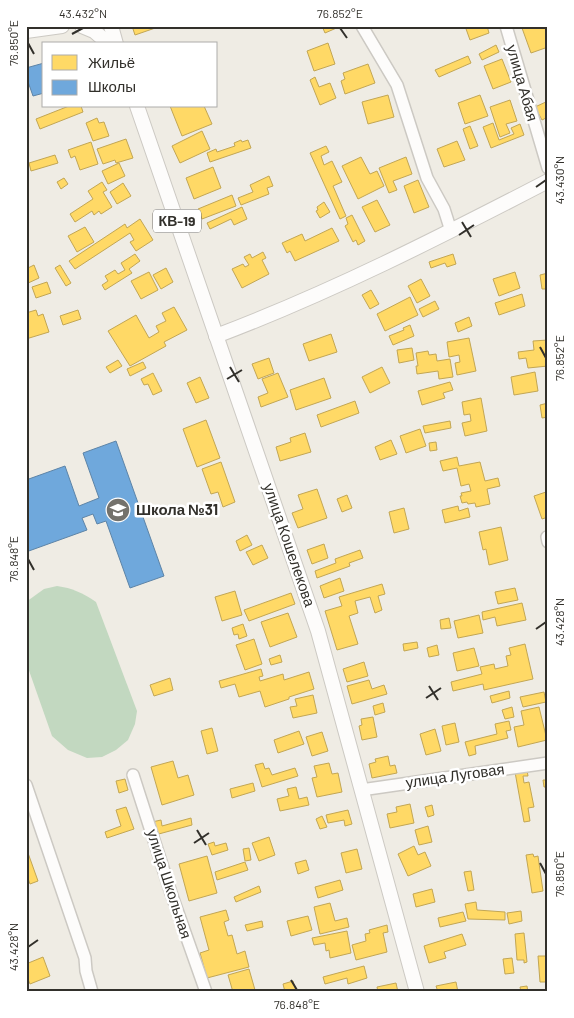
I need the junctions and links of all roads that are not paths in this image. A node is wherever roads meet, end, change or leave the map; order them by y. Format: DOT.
graph roads {
  1 [pos="62,26"];
  2 [pos="82,26"];
  3 [pos="111,26"];
  4 [pos="362,26"];
  5 [pos="506,26"];
  6 [pos="26,31"];
  7 [pos="108,42"];
  8 [pos="115,42"];
  9 [pos="138,108"];
  10 [pos="548,168"];
  11 [pos="548,181"];
  12 [pos="451,231"];
  13 [pos="216,336"];
  14 [pos="548,763"];
  15 [pos="133,775"];
  16 [pos="26,785"];
  17 [pos="361,790"];
  18 [pos="92,992"];
  19 [pos="206,992"];
  20 [pos="417,992"];
  1 -- 6 [label="main road"];
  2 -- 7 [label="main road"];
  3 -- 8 [label="main road"];
  4 -- 12 [label="street"];
  5 -- 10 [label="street, улица Абая"];
  9 -- 13 [label="main road, улица Кошелекова / КВ-19"];
  11 -- 12 [label="main road"];
  12 -- 13 [label="main road"];
  13 -- 17 [label="main road, улица Кошелекова"];
  14 -- 17 [label="street, улица Луговая"];
  15 -- 19 [label="street, улица Школьная"];
  16 -- 18 [label="street"];
  17 -- 20 [label="main road, улица Кошелекова"];
}
